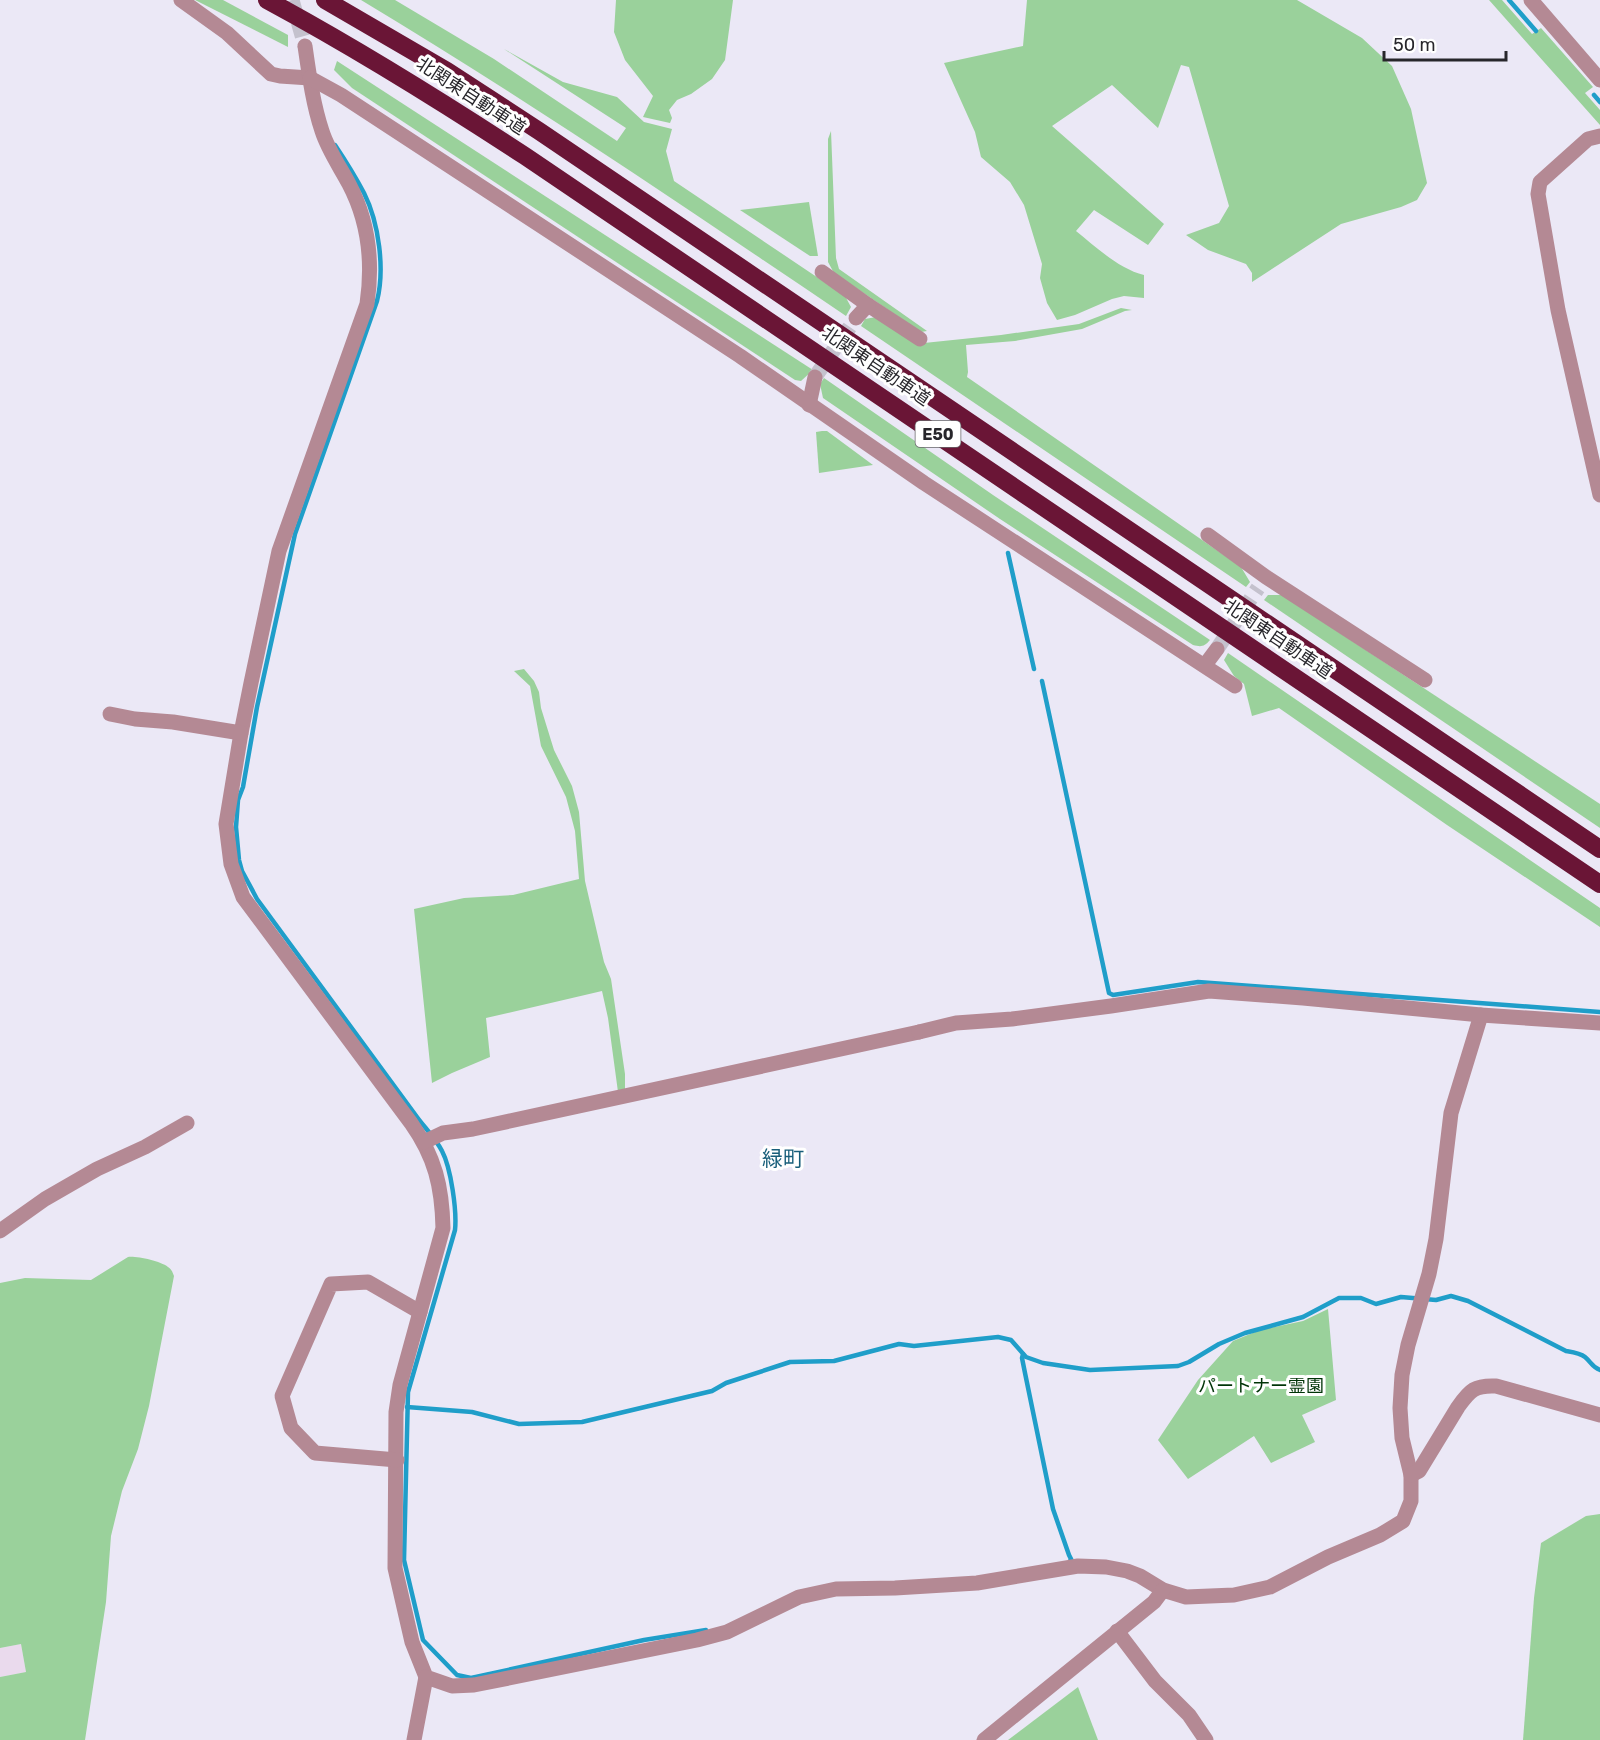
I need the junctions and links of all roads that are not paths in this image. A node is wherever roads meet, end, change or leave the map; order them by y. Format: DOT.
graph roads {
  1 [pos="181,0"];
  2 [pos="267,0"];
  3 [pos="325,0"];
  4 [pos="1532,0"];
  5 [pos="305,46"];
  6 [pos="309,78"];
  7 [pos="1600,80"];
  8 [pos="1600,136"];
  9 [pos="822,272"];
  10 [pos="868,305"];
  11 [pos="856,318"];
  12 [pos="920,339"];
  13 [pos="815,377"];
  14 [pos="809,405"];
  15 [pos="1600,495"];
  16 [pos="1208,535"];
  17 [pos="1217,649"];
  18 [pos="1205,665"];
  19 [pos="1425,680"];
  20 [pos="1235,686"];
  21 [pos="110,714"];
  22 [pos="241,733"];
  23 [pos="1600,849"];
  24 [pos="1600,884"];
  25 [pos="1481,1015"];
  26 [pos="1600,1023"];
  27 [pos="187,1123"];
  28 [pos="424,1142"];
  29 [pos="0,1231"];
  30 [pos="420,1312"];
  31 [pos="1600,1415"];
  32 [pos="396,1460"];
  33 [pos="1411,1475"];
  34 [pos="1163,1590"];
  35 [pos="1118,1631"];
  36 [pos="426,1677"];
  37 [pos="414,1740"];
  38 [pos="984,1740"];
  39 [pos="1206,1740"];
  1 -- 6 [label="street"];
  2 -- 24 [label="highway, 北関東自動車道 / E50"];
  3 -- 23 [label="highway, 北関東自動車道 / E50"];
  4 -- 7 [label="street"];
  5 -- 6 [label="street"];
  6 -- 14 [label="street"];
  6 -- 22 [label="street"];
  8 -- 15 [label="street"];
  9 -- 10 [label="street"];
  10 -- 11 [label="street"];
  10 -- 12 [label="street"];
  13 -- 14 [label="street"];
  14 -- 18 [label="street"];
  16 -- 19 [label="street"];
  17 -- 18 [label="street"];
  18 -- 20 [label="street"];
  21 -- 22 [label="street"];
  22 -- 28 [label="street"];
  25 -- 26 [label="street"];
  25 -- 28 [label="street"];
  25 -- 33 [label="street"];
  27 -- 29 [label="street"];
  28 -- 30 [label="street"];
  30 -- 32 [label="street"];
  30 -- 32 [label="street"];
  31 -- 33 [label="street"];
  32 -- 36 [label="street"];
  33 -- 34 [label="street"];
  34 -- 35 [label="street"];
  34 -- 36 [label="street"];
  35 -- 38 [label="street"];
  35 -- 39 [label="street"];
  36 -- 37 [label="street"];
}
